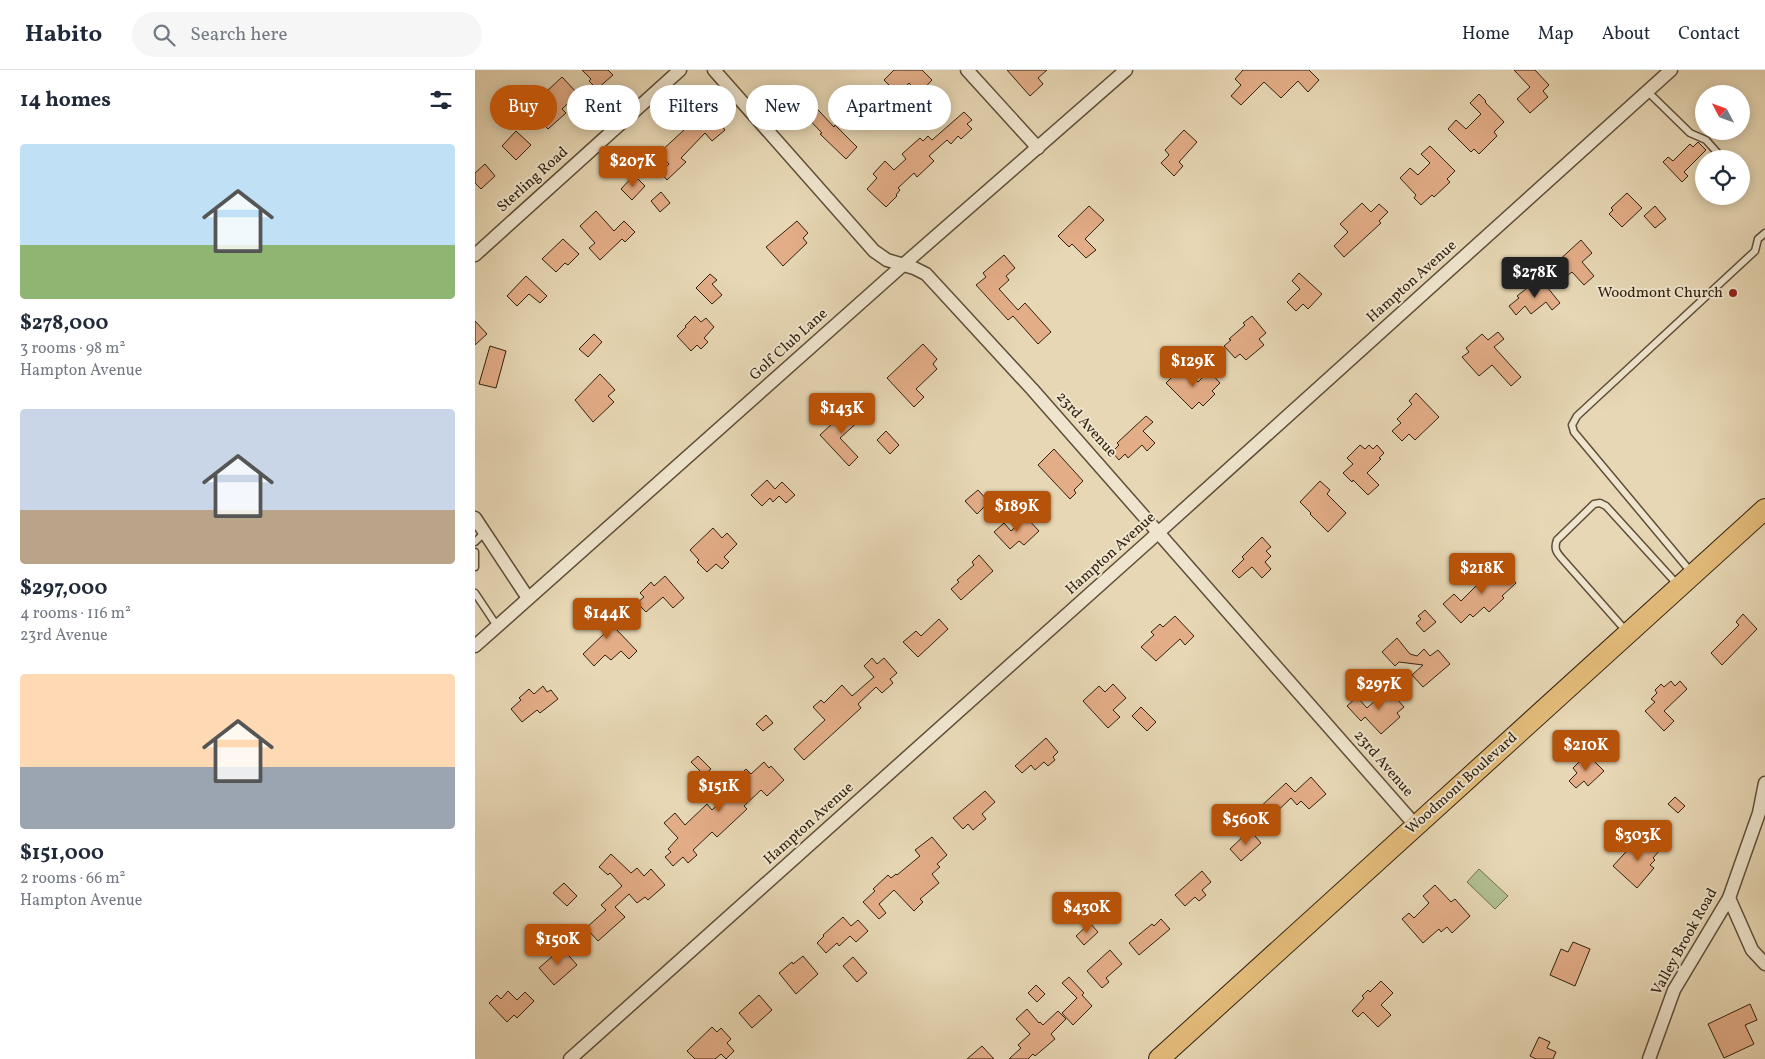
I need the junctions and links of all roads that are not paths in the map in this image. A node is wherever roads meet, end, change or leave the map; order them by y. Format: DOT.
graph roads {
  1 [pos="680,70"];
  2 [pos="714,70"];
  3 [pos="967,70"];
  4 [pos="1126,70"];
  5 [pos="1671,70"];
  6 [pos="1647,91"];
  7 [pos="1038,148"];
  8 [pos="1715,150"];
  9 [pos="1765,233"];
  10 [pos="475,255"];
  11 [pos="903,265"];
  12 [pos="1765,509"];
  13 [pos="475,518"];
  14 [pos="485,532"];
  15 [pos="1159,532"];
  16 [pos="475,542"];
  17 [pos="475,552"];
  18 [pos="475,567"];
  19 [pos="1687,580"];
  20 [pos="475,593"];
  21 [pos="529,598"];
  22 [pos="497,626"];
  23 [pos="1628,634"];
  24 [pos="475,646"];
  25 [pos="1765,783"];
  26 [pos="1416,826"];
  27 [pos="1729,898"];
  28 [pos="1765,964"];
  29 [pos="570,1059"];
  30 [pos="1159,1059"];
  31 [pos="1649,1059"];
  1 -- 10 [label="street, Sterling Road"];
  2 -- 11 [label="street, 23rd Avenue"];
  3 -- 7 [label="street"];
  4 -- 7 [label="street, Golf Club Lane"];
  5 -- 6 [label="street, Hampton Avenue"];
  6 -- 8 [label="lane"];
  6 -- 15 [label="street, Hampton Avenue"];
  7 -- 11 [label="street, Golf Club Lane"];
  9 -- 19 [label="lane"];
  11 -- 15 [label="street, 23rd Avenue"];
  11 -- 21 [label="street, Golf Club Lane"];
  12 -- 19 [label="main road, Woodmont Boulevard"];
  13 -- 14 [label="street"];
  14 -- 16 [label="lane"];
  14 -- 21 [label="street"];
  15 -- 26 [label="street, 23rd Avenue"];
  15 -- 29 [label="street, Hampton Avenue"];
  17 -- 18 [label="lane"];
  19 -- 23 [label="main road, Woodmont Boulevard"];
  19 -- 23 [label="lane"];
  20 -- 22 [label="lane"];
  21 -- 22 [label="street, Golf Club Lane"];
  22 -- 24 [label="street, Golf Club Lane"];
  23 -- 26 [label="main road, Woodmont Boulevard"];
  25 -- 27 [label="street, Valley Brook Road"];
  26 -- 30 [label="main road, Woodmont Boulevard"];
  27 -- 28 [label="street"];
  27 -- 31 [label="street, Valley Brook Road"];
}
